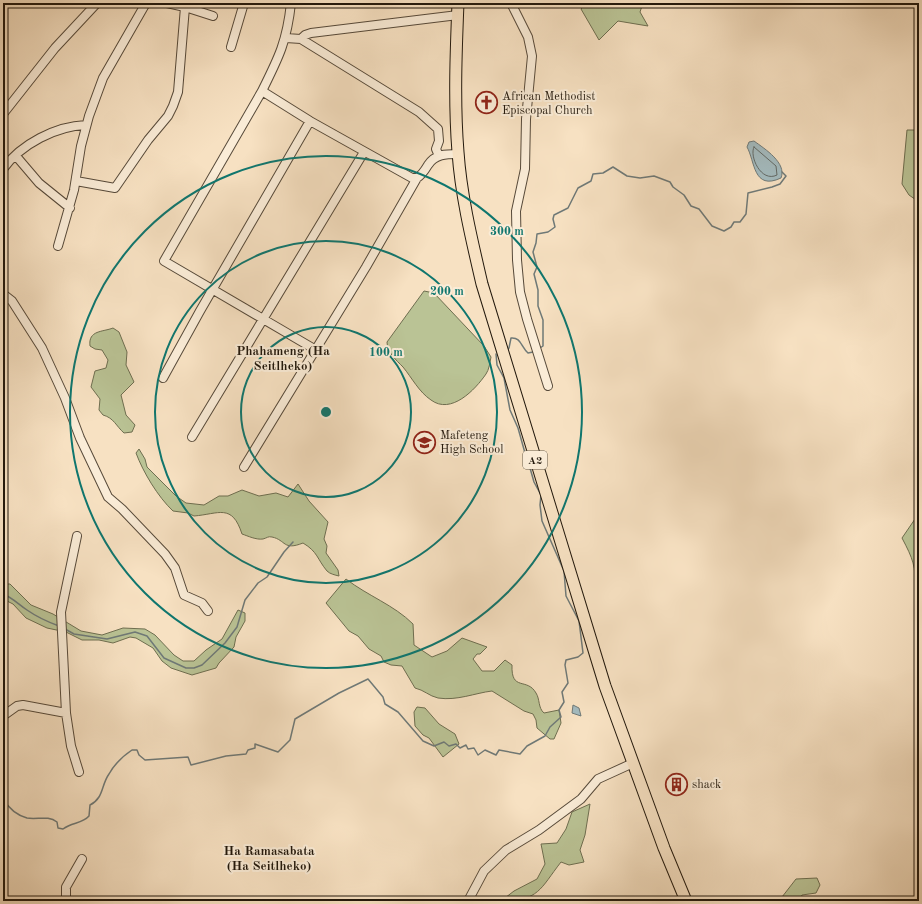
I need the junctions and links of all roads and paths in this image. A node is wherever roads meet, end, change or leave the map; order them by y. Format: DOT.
graph roads {
  1 [pos="97,3"];
  2 [pos="146,3"];
  3 [pos="167,3"];
  4 [pos="244,3"];
  5 [pos="291,3"];
  6 [pos="458,3"];
  7 [pos="511,3"];
  8 [pos="185,7"];
  9 [pos="458,15"];
  10 [pos="213,16"];
  11 [pos="286,38"];
  12 [pos="301,39"];
  13 [pos="231,47"];
  14 [pos="262,91"];
  15 [pos="3,114"];
  16 [pos="310,121"];
  17 [pos="86,124"];
  18 [pos="364,152"];
  19 [pos="458,154"];
  20 [pos="16,156"];
  21 [pos="439,156"];
  22 [pos="3,169"];
  23 [pos="417,178"];
  24 [pos="76,181"];
  25 [pos="70,208"];
  26 [pos="58,246"];
  27 [pos="212,290"];
  28 [pos="3,294"];
  29 [pos="264,320"];
  30 [pos="316,350"];
  31 [pos="163,378"];
  32 [pos="548,386"];
  33 [pos="192,437"];
  34 [pos="244,467"];
  35 [pos="76,536"];
  36 [pos="208,611"];
  37 [pos="66,712"];
  38 [pos="3,716"];
  39 [pos="633,763"];
  40 [pos="79,772"];
  41 [pos="82,859"];
  42 [pos="66,901"];
  43 [pos="468,901"];
  44 [pos="686,901"];
  1 -- 15 [label="street"];
  2 -- 17 [label="street"];
  3 -- 8 [label="street"];
  4 -- 13 [label="street"];
  5 -- 11 [label="street"];
  6 -- 9 [label="main road, A2"];
  7 -- 32 [label="street"];
  8 -- 10 [label="street"];
  8 -- 24 [label="street"];
  9 -- 12 [label="street"];
  9 -- 19 [label="main road, A2"];
  11 -- 12 [label="street"];
  11 -- 14 [label="street"];
  12 -- 21 [label="street"];
  14 -- 16 [label="street"];
  14 -- 27 [label="street"];
  16 -- 18 [label="street"];
  16 -- 27 [label="street"];
  17 -- 20 [label="street"];
  17 -- 24 [label="street"];
  18 -- 23 [label="street"];
  18 -- 29 [label="street"];
  19 -- 21 [label="street"];
  19 -- 39 [label="main road, A2"];
  20 -- 22 [label="street"];
  20 -- 25 [label="street"];
  21 -- 23 [label="street"];
  23 -- 30 [label="street"];
  24 -- 25 [label="street"];
  25 -- 26 [label="street"];
  27 -- 29 [label="street"];
  27 -- 31 [label="street"];
  28 -- 36 [label="street"];
  29 -- 30 [label="street"];
  29 -- 33 [label="street"];
  30 -- 34 [label="street"];
  35 -- 37 [label="street"];
  37 -- 38 [label="street"];
  37 -- 40 [label="street"];
  39 -- 43 [label="street"];
  39 -- 44 [label="main road, A2"];
  41 -- 42 [label="street"];
}
